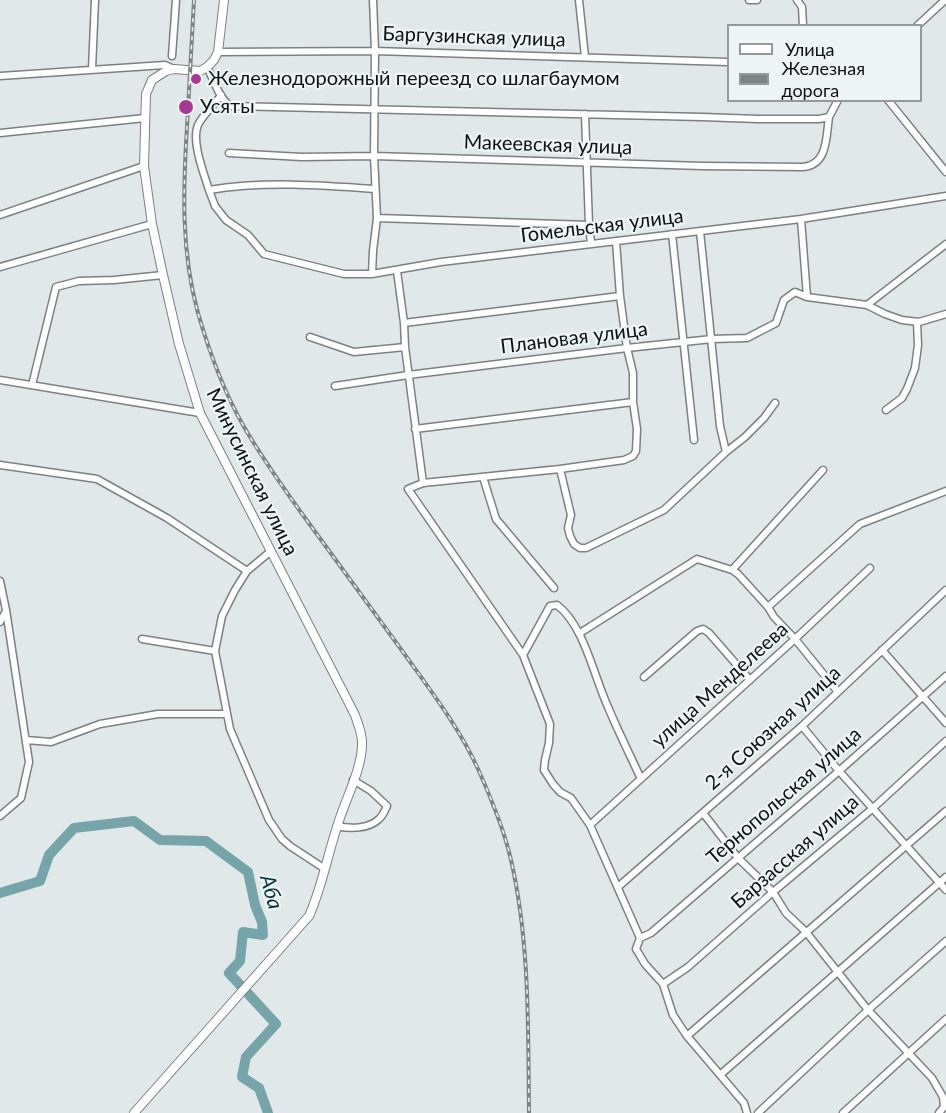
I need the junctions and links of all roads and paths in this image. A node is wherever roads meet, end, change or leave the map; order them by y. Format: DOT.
graph roads {
  1 [pos="95,0"];
  2 [pos="176,0"];
  3 [pos="224,0"];
  4 [pos="373,0"];
  5 [pos="579,0"];
  6 [pos="749,0"];
  7 [pos="757,0"];
  8 [pos="797,0"];
  9 [pos="945,0"];
  10 [pos="803,24"];
  11 [pos="919,24"];
  12 [pos="375,51"];
  13 [pos="218,52"];
  14 [pos="172,56"];
  15 [pos="585,57"];
  16 [pos="727,62"];
  17 [pos="207,67"];
  18 [pos="92,69"];
  19 [pos="174,69"];
  20 [pos="0,76"];
  21 [pos="221,95"];
  22 [pos="837,102"];
  23 [pos="890,102"];
  24 [pos="374,109"];
  25 [pos="585,114"];
  26 [pos="829,117"];
  27 [pos="145,118"];
  28 [pos="0,133"];
  29 [pos="229,153"];
  30 [pos="374,156"];
  31 [pos="587,162"];
  32 [pos="144,166"];
  33 [pos="946,172"];
  34 [pos="375,189"];
  35 [pos="209,190"];
  36 [pos="946,196"];
  37 [pos="0,215"];
  38 [pos="377,218"];
  39 [pos="801,219"];
  40 [pos="152,224"];
  41 [pos="589,225"];
  42 [pos="700,231"];
  43 [pos="672,234"];
  44 [pos="616,241"];
  45 [pos="591,243"];
  46 [pos="946,244"];
  47 [pos="0,267"];
  48 [pos="397,271"];
  49 [pos="372,274"];
  50 [pos="163,275"];
  51 [pos="620,296"];
  52 [pos="807,297"];
  53 [pos="867,305"];
  54 [pos="946,314"];
  55 [pos="916,322"];
  56 [pos="404,323"];
  57 [pos="310,337"];
  58 [pos="712,339"];
  59 [pos="683,343"];
  60 [pos="405,347"];
  61 [pos="627,348"];
  62 [pos="408,375"];
  63 [pos="0,380"];
  64 [pos="32,385"];
  65 [pos="335,386"];
  66 [pos="633,402"];
  67 [pos="775,403"];
  68 [pos="886,410"];
  69 [pos="200,413"];
  70 [pos="415,429"];
  71 [pos="694,440"];
  72 [pos="726,452"];
  73 [pos="0,465"];
  74 [pos="560,469"];
  75 [pos="823,470"];
  76 [pos="483,477"];
  77 [pos="423,483"];
  78 [pos="946,491"];
  79 [pos="271,551"];
  80 [pos="870,568"];
  81 [pos="732,570"];
  82 [pos="247,572"];
  83 [pos="0,581"];
  84 [pos="554,588"];
  85 [pos="946,590"];
  86 [pos="768,607"];
  87 [pos="6,610"];
  88 [pos="0,622"];
  89 [pos="580,633"];
  90 [pos="142,639"];
  91 [pos="795,639"];
  92 [pos="882,650"];
  93 [pos="215,651"];
  94 [pos="523,655"];
  95 [pos="946,676"];
  96 [pos="644,677"];
  97 [pos="750,680"];
  98 [pos="838,692"];
  99 [pos="924,696"];
  100 [pos="227,714"];
  101 [pos="946,723"];
  102 [pos="802,726"];
  103 [pos="26,740"];
  104 [pos="946,741"];
  105 [pos="839,771"];
  106 [pos="641,779"];
  107 [pos="353,780"];
  108 [pos="872,809"];
  109 [pos="946,812"];
  110 [pos="703,813"];
  111 [pos="0,816"];
  112 [pos="590,825"];
  113 [pos="337,826"];
  114 [pos="906,846"];
  115 [pos="738,858"];
  116 [pos="325,869"];
  117 [pos="946,877"];
  118 [pos="939,883"];
  119 [pos="618,887"];
  120 [pos="946,890"];
  121 [pos="773,892"];
  122 [pos="806,932"];
  123 [pos="640,938"];
  124 [pos="946,942"];
  125 [pos="837,972"];
  126 [pos="663,984"];
  127 [pos="868,1010"];
  128 [pos="946,1019"];
  129 [pos="687,1036"];
  130 [pos="909,1053"];
  131 [pos="720,1075"];
  132 [pos="134,1113"];
  133 [pos="747,1113"];
  134 [pos="758,1113"];
  135 [pos="843,1113"];
  136 [pos="939,1113"];
  1 -- 18 [label="street"];
  2 -- 14 [label="street"];
  3 -- 13 [label="main road"];
  4 -- 12 [label="street"];
  5 -- 15 [label="street"];
  6 -- 7 [label="street"];
  8 -- 10 [label="street"];
  9 -- 11 [label="street"];
  12 -- 13 [label="street, Баргузинская улица"];
  12 -- 15 [label="street, Баргузинская улица"];
  12 -- 24 [label="street"];
  13 -- 17 [label="main road"];
  15 -- 16 [label="street, Баргузинская улица"];
  17 -- 19 [label="main road"];
  17 -- 21 [label="street"];
  18 -- 19 [label="street"];
  18 -- 20 [label="street"];
  19 -- 27 [label="main road, Минусинская улица"];
  21 -- 24 [label="street"];
  21 -- 35 [label="street"];
  22 -- 26 [label="street, Макеевская улица"];
  23 -- 33 [label="street"];
  24 -- 25 [label="street"];
  24 -- 30 [label="street"];
  25 -- 26 [label="street"];
  25 -- 31 [label="street"];
  26 -- 31 [label="street, Макеевская улица"];
  27 -- 28 [label="street"];
  27 -- 32 [label="main road, Минусинская улица"];
  29 -- 30 [label="street, Макеевская улица"];
  30 -- 31 [label="street, Макеевская улица"];
  30 -- 34 [label="street"];
  31 -- 41 [label="street"];
  32 -- 37 [label="street"];
  32 -- 40 [label="main road, Минусинская улица"];
  34 -- 35 [label="street"];
  34 -- 38 [label="street"];
  35 -- 49 [label="street, Гомельская улица"];
  36 -- 39 [label="street, Гомельская улица"];
  38 -- 41 [label="street"];
  38 -- 49 [label="street"];
  39 -- 42 [label="street, Гомельская улица"];
  39 -- 52 [label="street"];
  40 -- 47 [label="street"];
  40 -- 50 [label="main road, Минусинская улица"];
  41 -- 45 [label="street"];
  42 -- 43 [label="street, Гомельская улица"];
  42 -- 58 [label="street"];
  43 -- 44 [label="street, Гомельская улица"];
  43 -- 59 [label="street"];
  44 -- 45 [label="street, Гомельская улица"];
  44 -- 51 [label="street"];
  45 -- 48 [label="street, Гомельская улица"];
  46 -- 53 [label="street"];
  48 -- 49 [label="street, Гомельская улица"];
  48 -- 56 [label="street"];
  50 -- 64 [label="street"];
  50 -- 69 [label="main road, Минусинская улица"];
  51 -- 56 [label="street"];
  51 -- 61 [label="street"];
  52 -- 53 [label="street"];
  52 -- 58 [label="street, Плановая улица"];
  53 -- 55 [label="street"];
  54 -- 55 [label="street"];
  55 -- 68 [label="street"];
  56 -- 60 [label="street"];
  57 -- 60 [label="street"];
  58 -- 59 [label="street, Плановая улица"];
  58 -- 72 [label="street"];
  59 -- 61 [label="street, Плановая улица"];
  59 -- 71 [label="street"];
  60 -- 62 [label="street"];
  61 -- 62 [label="street, Плановая улица"];
  61 -- 66 [label="street"];
  62 -- 65 [label="street, Плановая улица"];
  62 -- 70 [label="street"];
  63 -- 64 [label="street"];
  64 -- 69 [label="street"];
  66 -- 70 [label="street"];
  66 -- 74 [label="street"];
  67 -- 72 [label="street"];
  69 -- 79 [label="main road, Минусинская улица"];
  70 -- 77 [label="street"];
  72 -- 74 [label="street"];
  73 -- 82 [label="street"];
  74 -- 76 [label="street"];
  75 -- 81 [label="street"];
  76 -- 77 [label="street"];
  76 -- 84 [label="street"];
  77 -- 94 [label="street"];
  78 -- 86 [label="street"];
  79 -- 82 [label="street"];
  79 -- 107 [label="main road, Минусинская улица"];
  80 -- 91 [label="street, улица Менделеева"];
  81 -- 86 [label="street"];
  81 -- 89 [label="street"];
  82 -- 93 [label="street"];
  83 -- 87 [label="street"];
  85 -- 92 [label="street, 2-я Союзная улица"];
  86 -- 91 [label="street"];
  87 -- 88 [label="street"];
  87 -- 103 [label="street"];
  89 -- 94 [label="street"];
  89 -- 106 [label="street"];
  90 -- 93 [label="street"];
  91 -- 97 [label="street, улица Менделеева"];
  91 -- 98 [label="street"];
  92 -- 98 [label="street, 2-я Союзная улица"];
  92 -- 99 [label="street"];
  93 -- 100 [label="street"];
  94 -- 112 [label="street"];
  95 -- 99 [label="street, Тернопольская улица"];
  96 -- 97 [label="street"];
  97 -- 106 [label="street, улица Менделеева"];
  98 -- 102 [label="street, 2-я Союзная улица"];
  99 -- 101 [label="street"];
  99 -- 105 [label="street, Тернопольская улица"];
  100 -- 103 [label="street"];
  100 -- 116 [label="street"];
  102 -- 105 [label="street"];
  102 -- 110 [label="street, 2-я Союзная улица"];
  103 -- 111 [label="street"];
  104 -- 108 [label="street, Барзасская улица"];
  105 -- 108 [label="street"];
  105 -- 115 [label="street, Тернопольская улица"];
  106 -- 112 [label="street, улица Менделеева"];
  107 -- 113 [label="main road, Минусинская улица"];
  107 -- 113 [label="street"];
  108 -- 114 [label="street"];
  108 -- 121 [label="street, Барзасская улица"];
  109 -- 114 [label="street"];
  110 -- 115 [label="street"];
  110 -- 119 [label="street, 2-я Союзная улица"];
  112 -- 119 [label="street"];
  113 -- 116 [label="main road, Минусинская улица"];
  114 -- 118 [label="street"];
  114 -- 122 [label="street"];
  115 -- 121 [label="street"];
  115 -- 123 [label="street, Тернопольская улица"];
  116 -- 132 [label="main road, Минусинская улица"];
  117 -- 118 [label="street"];
  118 -- 120 [label="street"];
  118 -- 125 [label="street"];
  119 -- 123 [label="street"];
  121 -- 122 [label="street"];
  121 -- 126 [label="street, Барзасская улица"];
  122 -- 125 [label="street"];
  122 -- 129 [label="street"];
  123 -- 126 [label="street"];
  124 -- 127 [label="street"];
  125 -- 127 [label="street"];
  125 -- 131 [label="street"];
  126 -- 129 [label="street"];
  127 -- 130 [label="street"];
  127 -- 134 [label="street"];
  128 -- 130 [label="street"];
  129 -- 131 [label="street"];
  130 -- 135 [label="street"];
  130 -- 136 [label="street"];
  131 -- 133 [label="street"];
}
